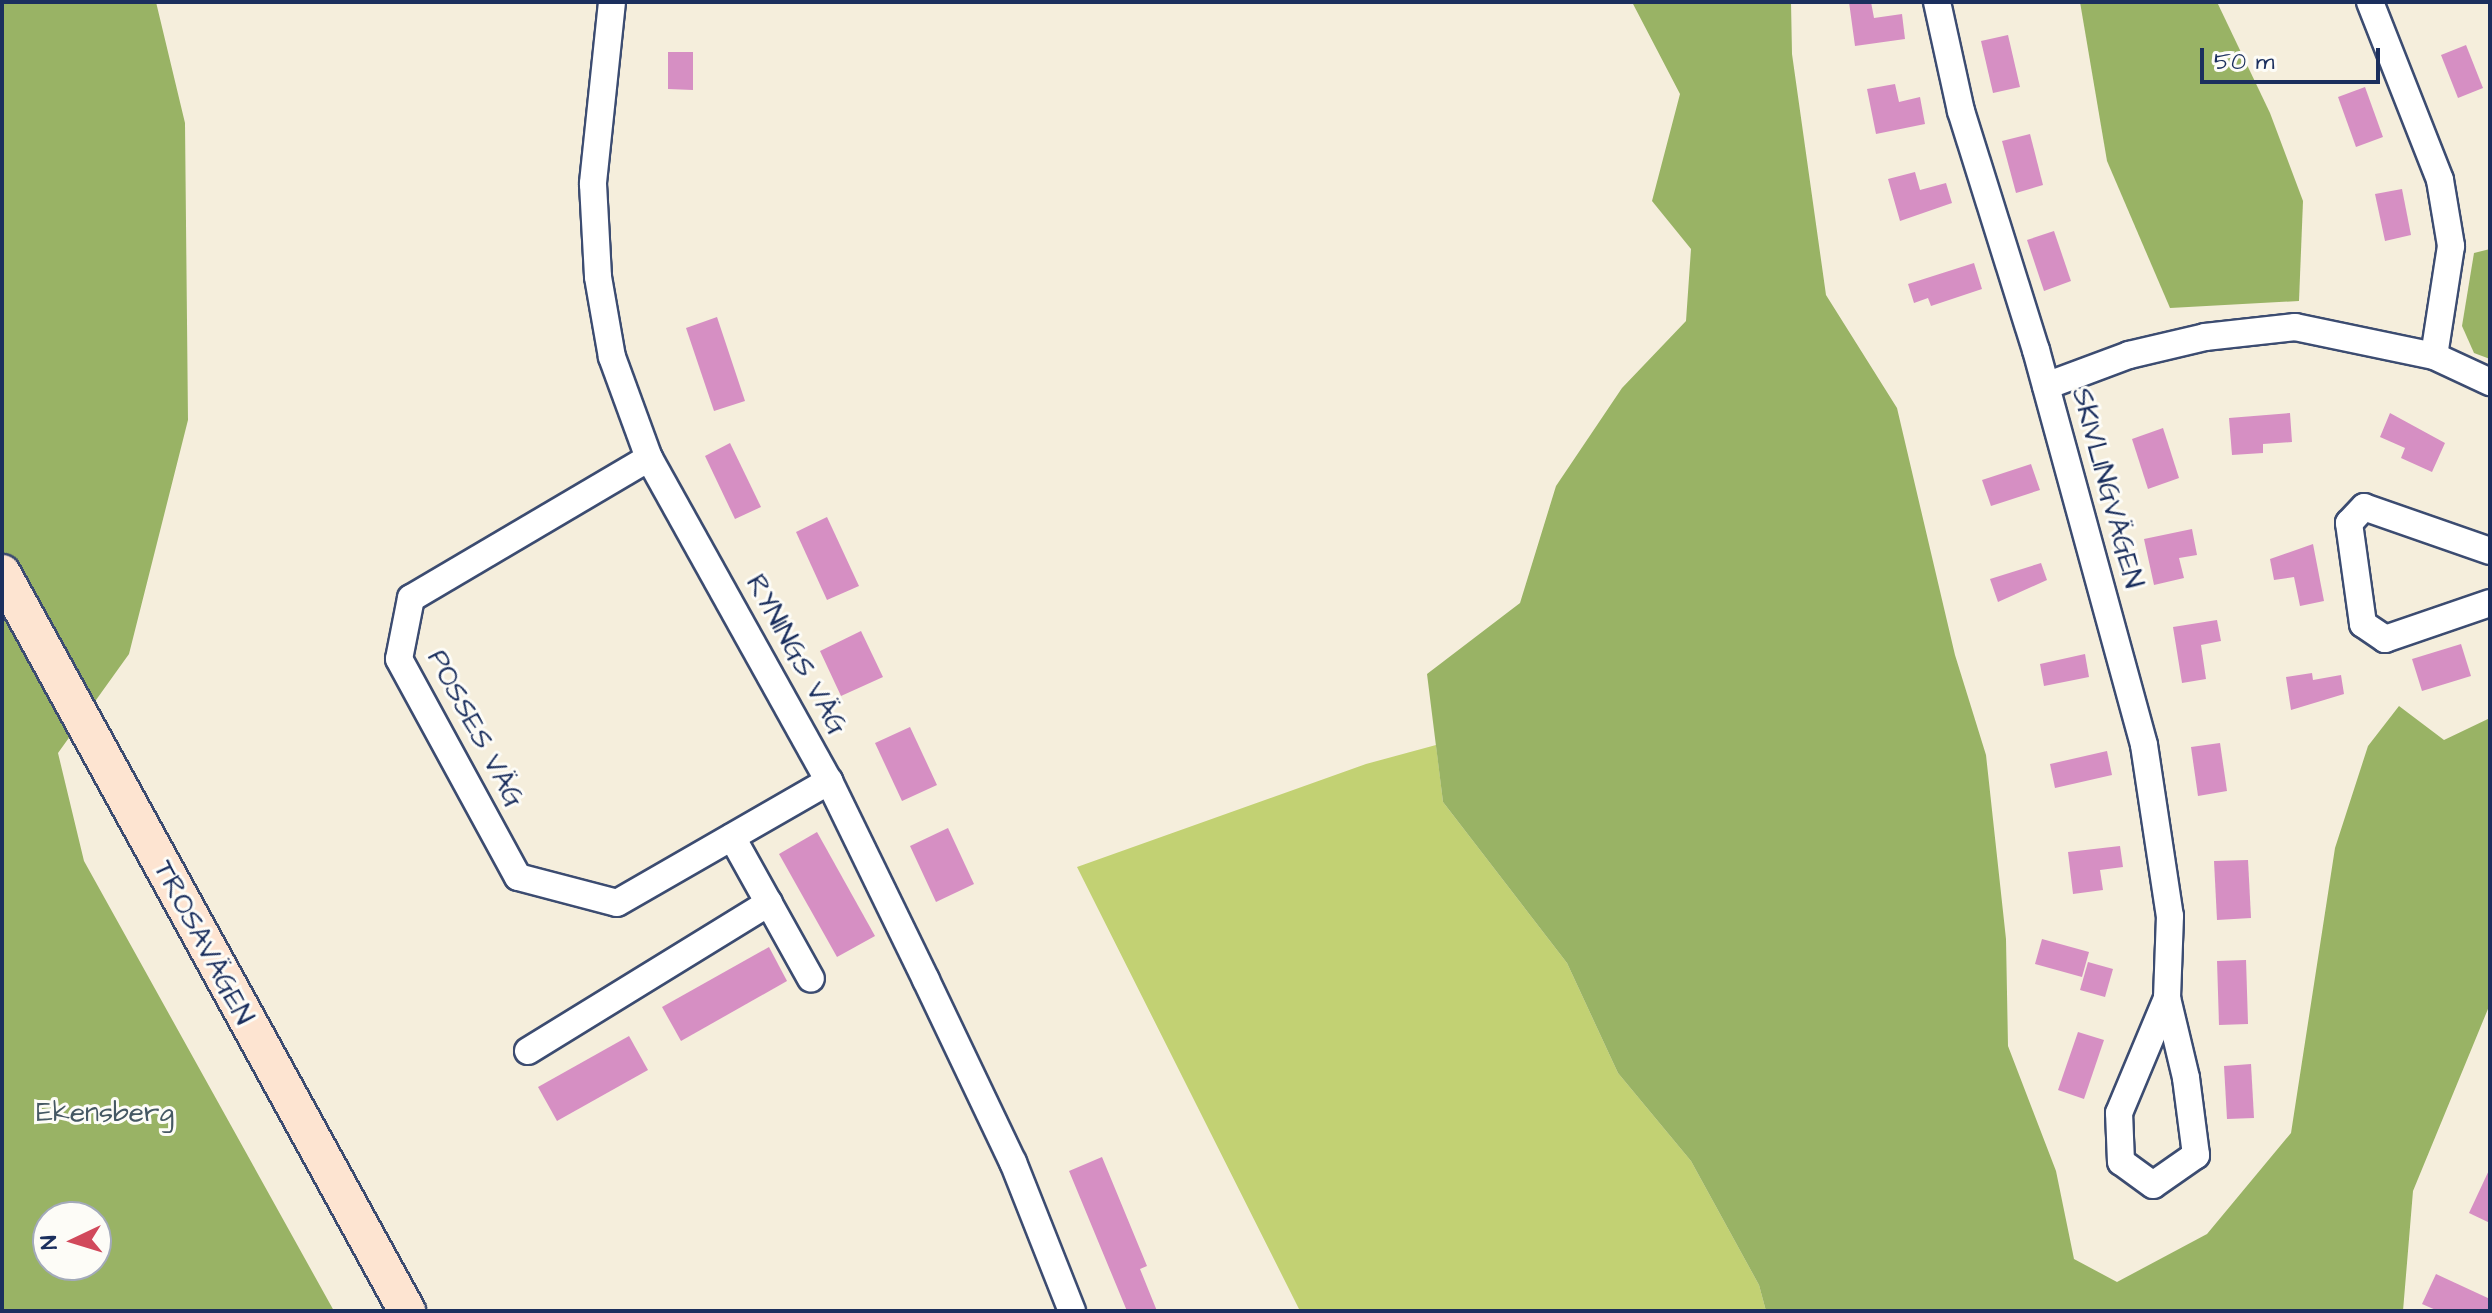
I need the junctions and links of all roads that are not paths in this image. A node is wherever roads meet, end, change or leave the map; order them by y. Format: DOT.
graph roads {
  1 [pos="612,2"];
  2 [pos="1937,2"];
  3 [pos="2370,2"];
  4 [pos="2434,356"];
  5 [pos="2490,382"];
  6 [pos="2046,386"];
  7 [pos="649,458"];
  8 [pos="2490,551"];
  9 [pos="2,573"];
  10 [pos="2490,603"];
  11 [pos="829,781"];
  12 [pos="732,837"];
  13 [pos="769,903"];
  14 [pos="811,979"];
  15 [pos="2167,998"];
  16 [pos="528,1051"];
  17 [pos="407,1311"];
  18 [pos="1072,1311"];
  1 -- 7 [label="street, RYNINGS VÄG"];
  2 -- 6 [label="street, SKIVLINGVÄGEN"];
  3 -- 4 [label="street"];
  4 -- 5 [label="street"];
  4 -- 6 [label="street"];
  6 -- 15 [label="street, SKIVLINGVÄGEN"];
  7 -- 11 [label="street, RYNINGS VÄG"];
  7 -- 12 [label="street, POSSES VÄG"];
  8 -- 10 [label="street"];
  9 -- 17 [label="main road, TROSAVÄGEN"];
  11 -- 12 [label="street, POSSES VÄG"];
  11 -- 18 [label="street, RYNINGS VÄG"];
  12 -- 13 [label="street"];
  13 -- 14 [label="street"];
  13 -- 16 [label="street"];
  15 -- 15 [label="street, SKIVLINGVÄGEN"];
}
